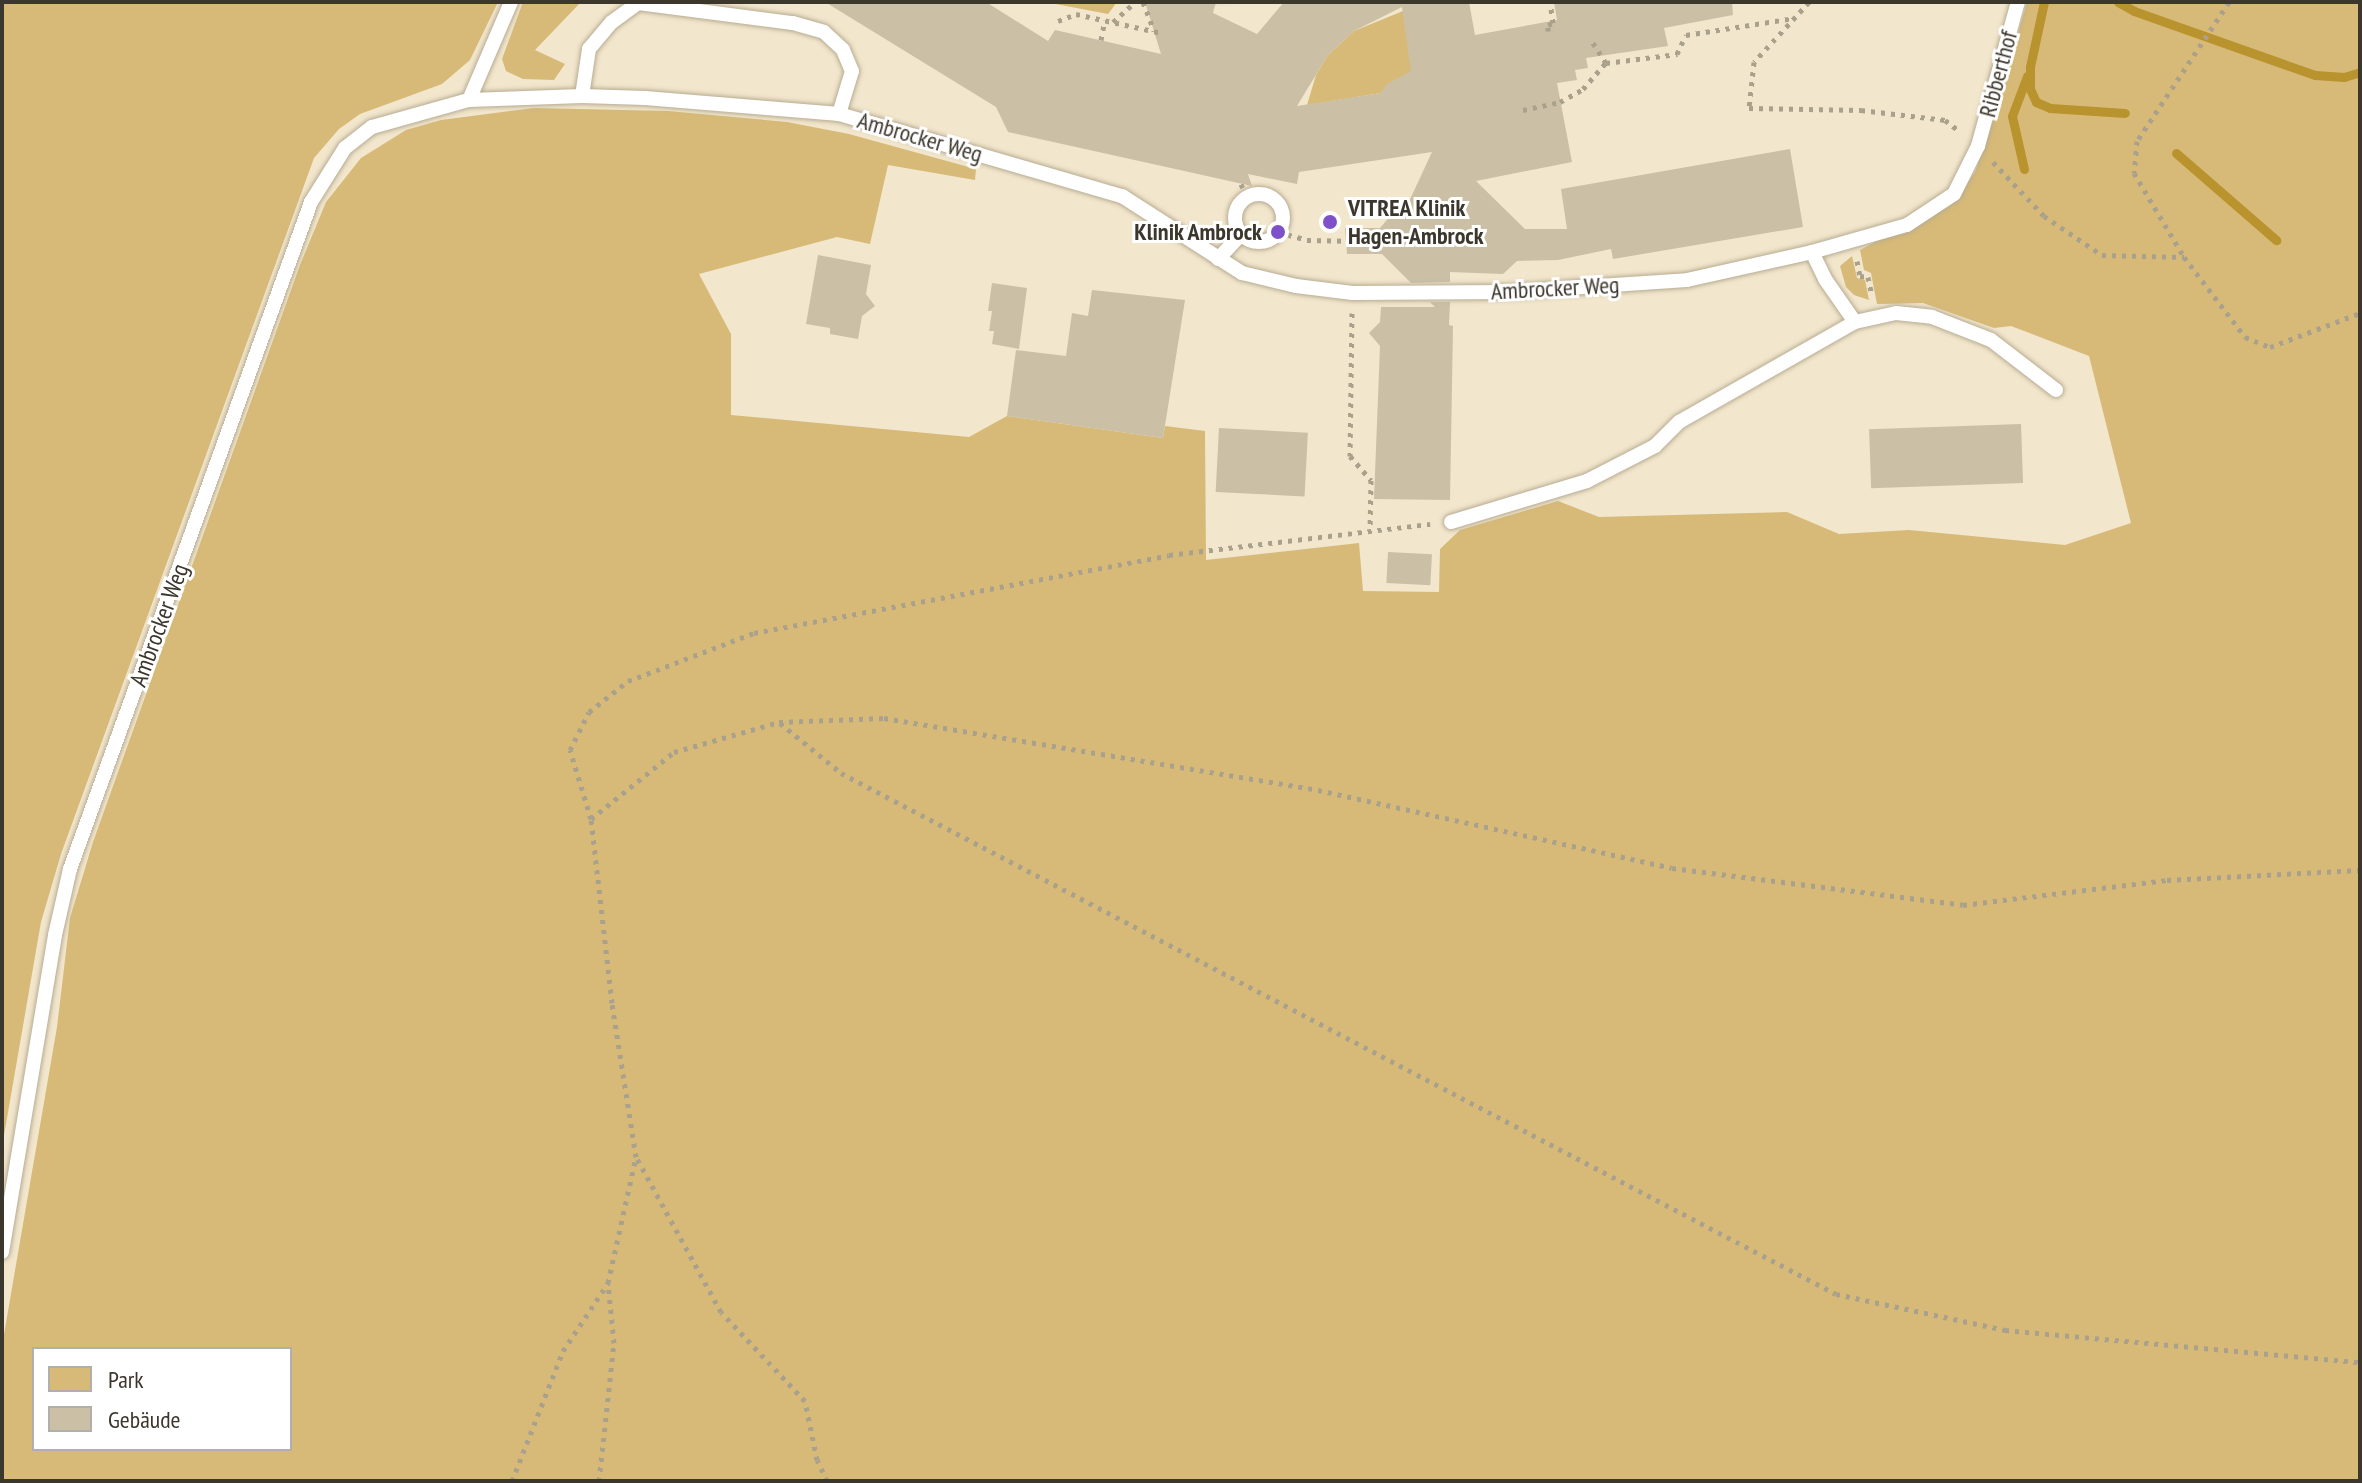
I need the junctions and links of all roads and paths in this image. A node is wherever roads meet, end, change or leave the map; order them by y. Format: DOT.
graph roads {
  1 [pos="511,2"];
  2 [pos="1135,2"];
  3 [pos="1143,2"];
  4 [pos="1550,2"];
  5 [pos="1809,2"];
  6 [pos="2018,2"];
  7 [pos="2229,2"];
  8 [pos="1794,18"];
  9 [pos="1105,20"];
  10 [pos="1058,21"];
  11 [pos="1113,22"];
  12 [pos="1154,31"];
  13 [pos="1548,31"];
  14 [pos="1162,33"];
  15 [pos="1101,40"];
  16 [pos="1591,40"];
  17 [pos="1606,63"];
  18 [pos="582,96"];
  19 [pos="469,100"];
  20 [pos="1523,110"];
  21 [pos="839,114"];
  22 [pos="1978,146"];
  23 [pos="1278,232"];
  24 [pos="1241,234"];
  25 [pos="1346,241"];
  26 [pos="1812,252"];
  27 [pos="1856,253"];
  28 [pos="2184,257"];
  29 [pos="1218,259"];
  30 [pos="1353,293"];
  31 [pos="1873,302"];
  32 [pos="2360,313"];
  33 [pos="1855,322"];
  34 [pos="2056,390"];
  35 [pos="1451,522"];
  36 [pos="1370,531"];
  37 [pos="779,722"];
  38 [pos="591,819"];
  39 [pos="2360,870"];
  40 [pos="636,1157"];
  41 [pos="2,1252"];
  42 [pos="608,1283"];
  43 [pos="2360,1362"];
  44 [pos="512,1481"];
  45 [pos="599,1481"];
  46 [pos="827,1481"];
  1 -- 19 [label="lane"];
  2 -- 11 [label="path"];
  3 -- 12 [label="path"];
  4 -- 13 [label="path"];
  5 -- 8 [label="path"];
  6 -- 22 [label="lane, Ribberthof"];
  7 -- 28 [label="path"];
  8 -- 17 [label="path"];
  8 -- 22 [label="path"];
  9 -- 10 [label="path"];
  9 -- 11 [label="path"];
  9 -- 15 [label="path"];
  11 -- 12 [label="path"];
  12 -- 14 [label="path"];
  16 -- 17 [label="path"];
  17 -- 20 [label="path"];
  18 -- 19 [label="lane, Ambrocker Weg"];
  18 -- 21 [label="lane, Ambrocker Weg"];
  18 -- 21 [label="lane, Ambrocker Weg"];
  19 -- 41 [label="lane, Ambrocker Weg"];
  21 -- 29 [label="lane, Ambrocker Weg"];
  22 -- 26 [label="lane, Ribberthof"];
  22 -- 28 [label="path"];
  23 -- 24 [label="lane"];
  23 -- 24 [label="lane"];
  23 -- 25 [label="path"];
  24 -- 29 [label="lane"];
  26 -- 30 [label="lane, Ambrocker Weg"];
  26 -- 33 [label="lane"];
  27 -- 31 [label="path"];
  28 -- 32 [label="path"];
  29 -- 30 [label="lane, Ambrocker Weg"];
  30 -- 36 [label="path"];
  33 -- 34 [label="lane"];
  33 -- 35 [label="lane"];
  35 -- 36 [label="path"];
  36 -- 38 [label="path"];
  37 -- 38 [label="path"];
  37 -- 39 [label="path"];
  37 -- 43 [label="path"];
  38 -- 40 [label="path"];
  40 -- 42 [label="path"];
  40 -- 46 [label="path"];
  42 -- 44 [label="path"];
  42 -- 45 [label="path"];
}
